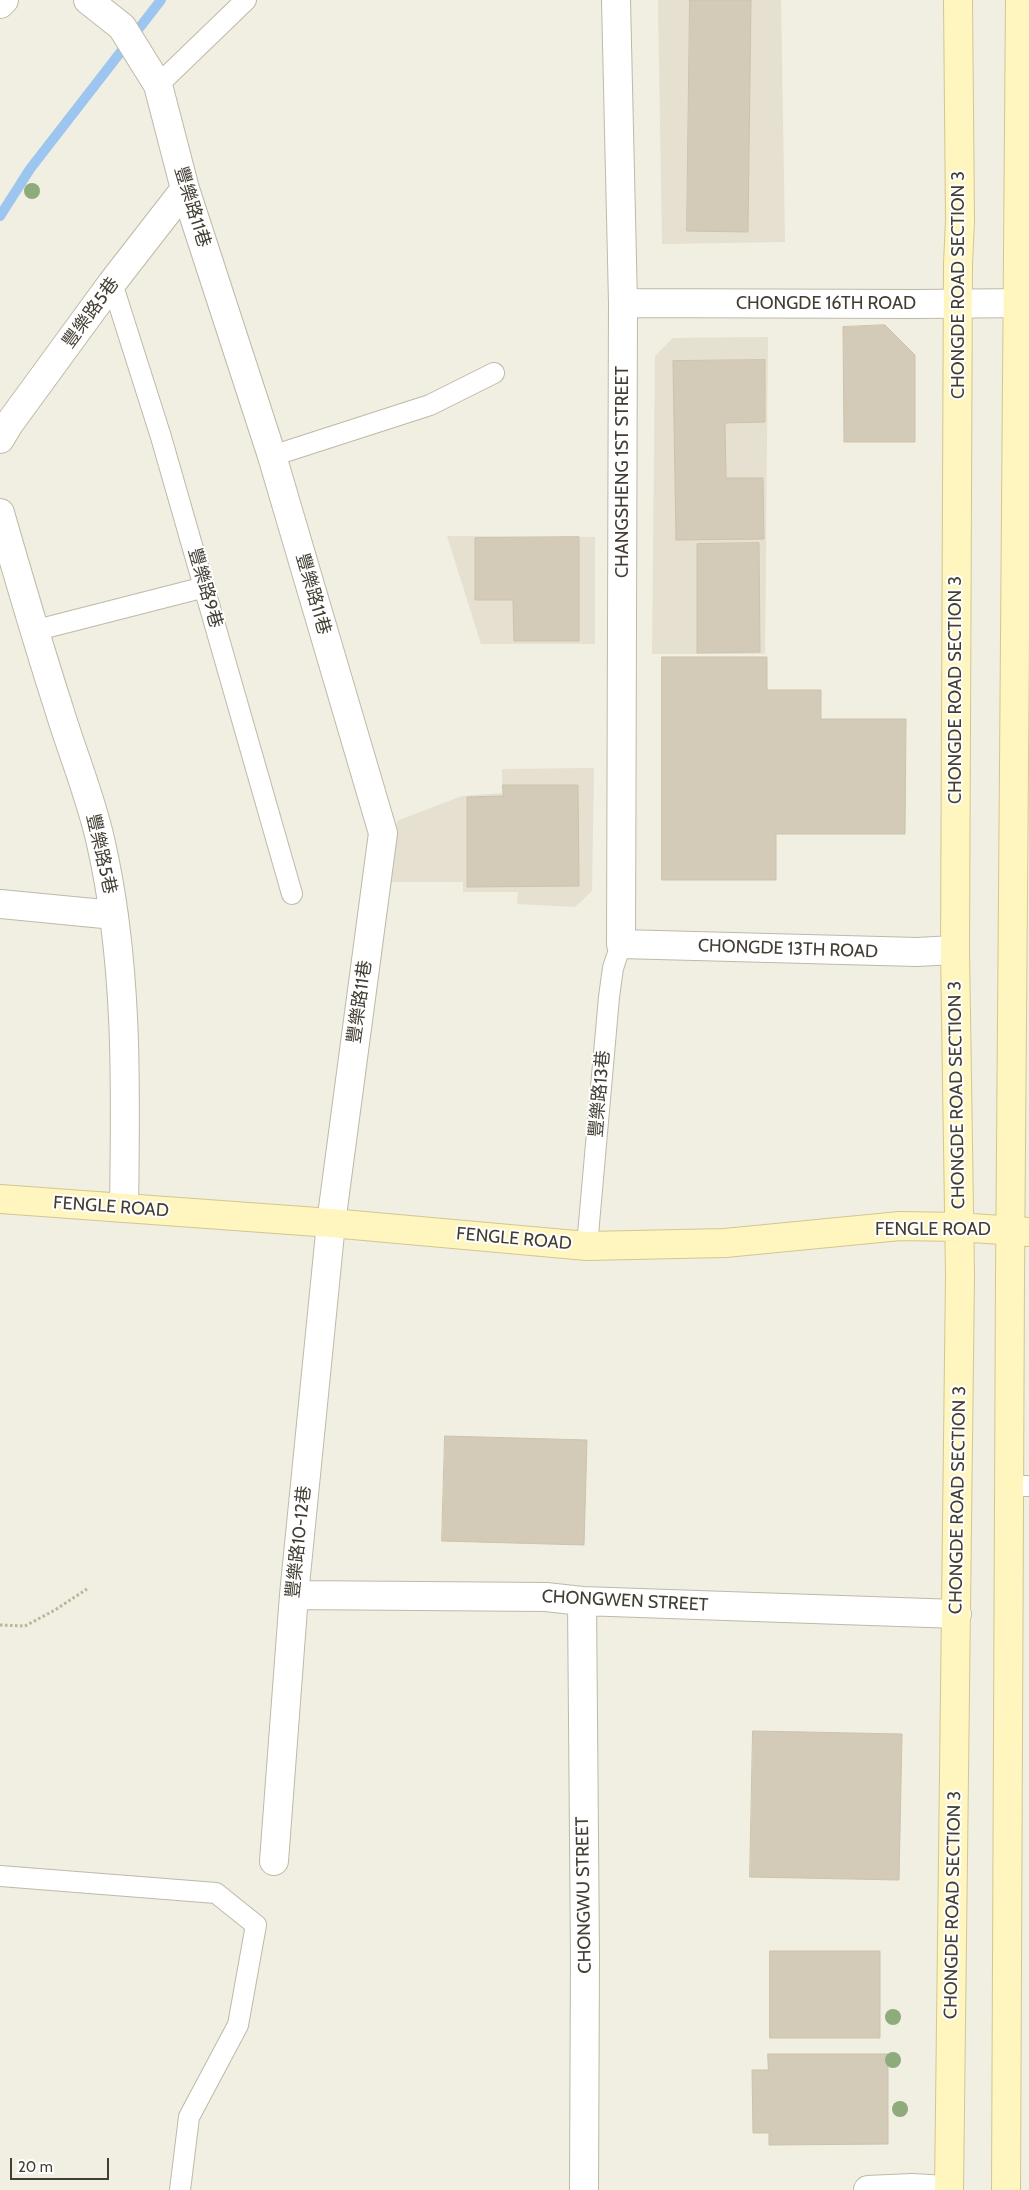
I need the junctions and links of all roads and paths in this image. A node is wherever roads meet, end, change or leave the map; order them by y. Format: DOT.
graph roads {
  1 [pos="4,0"];
  2 [pos="88,0"];
  3 [pos="246,0"];
  4 [pos="616,0"];
  5 [pos="958,0"];
  6 [pos="1020,0"];
  7 [pos="0,4"];
  8 [pos="158,85"];
  9 [pos="185,189"];
  10 [pos="112,283"];
  11 [pos="1024,302"];
  12 [pos="623,303"];
  13 [pos="959,303"];
  14 [pos="494,373"];
  15 [pos="0,439"];
  16 [pos="272,456"];
  17 [pos="0,513"];
  18 [pos="205,587"];
  19 [pos="1023,622"];
  20 [pos="33,631"];
  21 [pos="292,894"];
  22 [pos="0,904"];
  23 [pos="114,915"];
  24 [pos="621,944"];
  25 [pos="955,950"];
  26 [pos="1021,956"];
  27 [pos="0,1199"];
  28 [pos="124,1208"];
  29 [pos="331,1223"];
  30 [pos="959,1227"];
  31 [pos="1020,1232"];
  32 [pos="587,1246"];
  33 [pos="1019,1486"];
  34 [pos="87,1589"];
  35 [pos="294,1595"];
  36 [pos="582,1601"];
  37 [pos="957,1614"];
  38 [pos="0,1625"];
  39 [pos="274,1861"];
  40 [pos="0,1876"];
  41 [pos="180,2190"];
  42 [pos="584,2190"];
  43 [pos="868,2190"];
  44 [pos="948,2190"];
  45 [pos="1006,2190"];
  1 -- 7 [label="street"];
  2 -- 8 [label="street, 豐樂路11巷"];
  3 -- 8 [label="lane"];
  4 -- 12 [label="street, CHANGSHENG 1ST STREET"];
  5 -- 13 [label="main road, CHONGDE ROAD SECTION 3"];
  6 -- 11 [label="main road"];
  8 -- 9 [label="street, 豐樂路11巷"];
  9 -- 10 [label="street, 豐樂路5巷"];
  9 -- 16 [label="street, 豐樂路11巷"];
  10 -- 15 [label="street, 豐樂路5巷"];
  10 -- 18 [label="lane, 豐樂路9巷"];
  11 -- 13 [label="street, CHONGDE 16TH ROAD"];
  11 -- 19 [label="main road"];
  12 -- 13 [label="street, CHONGDE 16TH ROAD"];
  12 -- 24 [label="street, CHANGSHENG 1ST STREET"];
  13 -- 25 [label="main road, CHONGDE ROAD SECTION 3"];
  14 -- 16 [label="lane"];
  16 -- 29 [label="street, 豐樂路11巷"];
  17 -- 20 [label="street, 豐樂路5巷"];
  18 -- 20 [label="lane"];
  18 -- 21 [label="lane, 豐樂路9巷"];
  19 -- 26 [label="main road"];
  20 -- 23 [label="street, 豐樂路5巷"];
  22 -- 23 [label="street"];
  23 -- 28 [label="street, 豐樂路5巷"];
  24 -- 25 [label="street, CHONGDE 13TH ROAD"];
  24 -- 32 [label="lane, 豐樂路13巷"];
  25 -- 30 [label="main road, CHONGDE ROAD SECTION 3"];
  26 -- 31 [label="main road"];
  27 -- 28 [label="main road, FENGLE ROAD"];
  28 -- 29 [label="main road, FENGLE ROAD"];
  29 -- 32 [label="main road, FENGLE ROAD"];
  29 -- 35 [label="street, 豐樂路10-12巷"];
  30 -- 31 [label="main road, FENGLE ROAD"];
  30 -- 32 [label="main road, FENGLE ROAD"];
  30 -- 37 [label="main road, CHONGDE ROAD SECTION 3"];
  31 -- 33 [label="main road"];
  33 -- 45 [label="main road"];
  34 -- 38 [label="path"];
  35 -- 36 [label="street, CHONGWEN STREET"];
  35 -- 39 [label="street, 豐樂路10-12巷"];
  36 -- 37 [label="street, CHONGWEN STREET"];
  36 -- 42 [label="street, CHONGWU STREET"];
  37 -- 44 [label="main road, CHONGDE ROAD SECTION 3"];
  40 -- 41 [label="lane"];
  43 -- 44 [label="street"];
}
